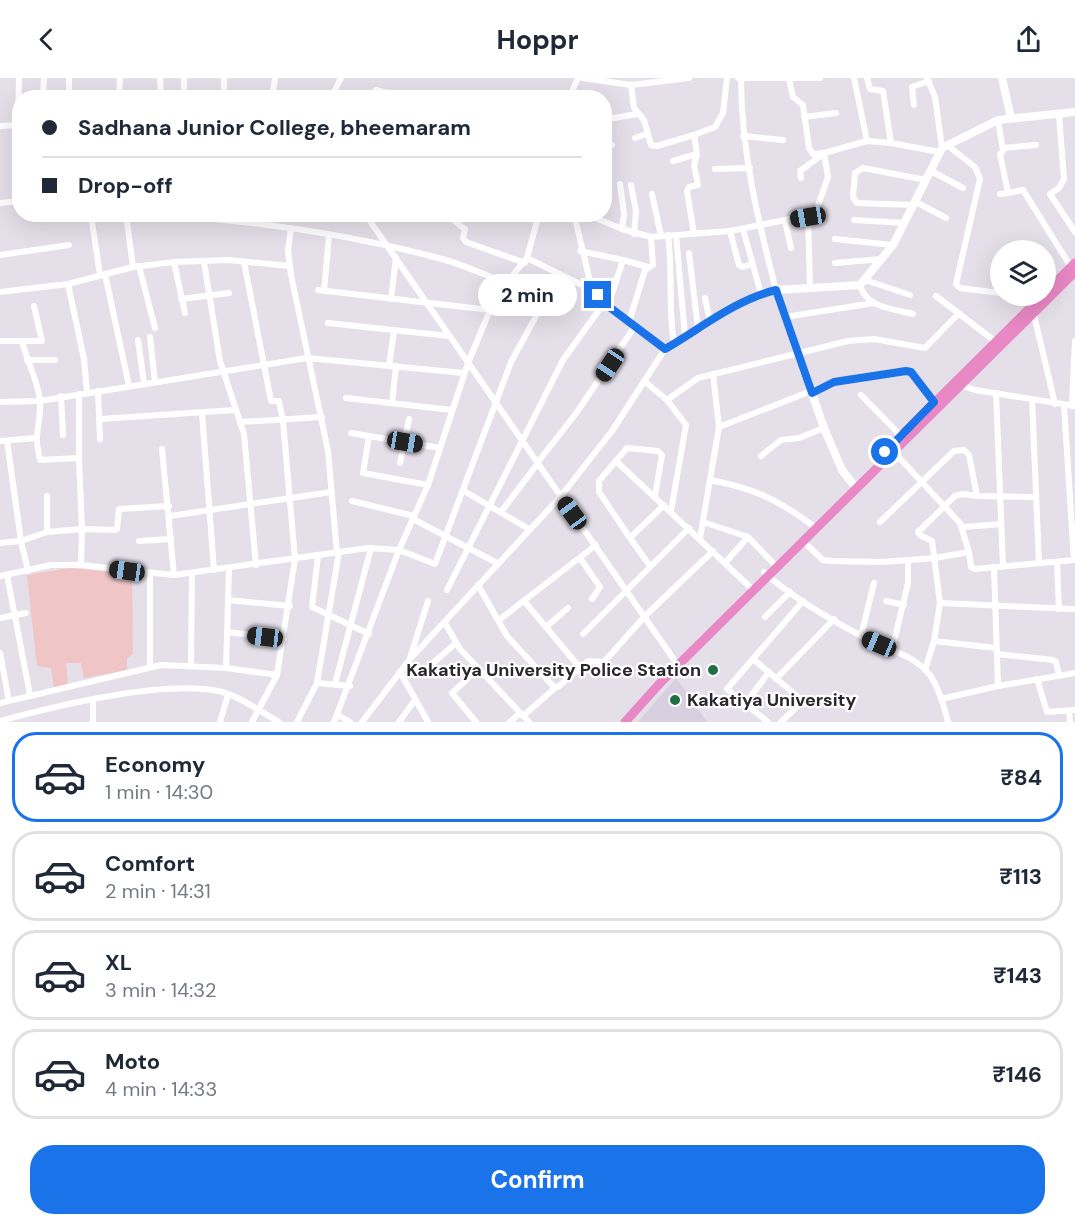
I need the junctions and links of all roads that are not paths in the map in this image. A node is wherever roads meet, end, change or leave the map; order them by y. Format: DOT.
graph roads {
  1 [pos="580,78"];
  2 [pos="689,78"];
  3 [pos="728,78"];
  4 [pos="739,78"];
  5 [pos="755,78"];
  6 [pos="780,78"];
  7 [pos="820,78"];
  8 [pos="854,78"];
  9 [pos="867,78"];
  10 [pos="1002,78"];
  11 [pos="789,79"];
  12 [pos="928,80"];
  13 [pos="631,85"];
  14 [pos="914,105"];
  15 [pos="1075,112"];
  16 [pos="836,113"];
  17 [pos="636,114"];
  18 [pos="1059,115"];
  19 [pos="804,117"];
  20 [pos="612,118"];
  21 [pos="1011,118"];
  22 [pos="998,120"];
  23 [pos="648,134"];
  24 [pos="694,135"];
  25 [pos="743,136"];
  26 [pos="635,138"];
  27 [pos="783,140"];
  28 [pos="867,141"];
  29 [pos="891,143"];
  30 [pos="1036,146"];
  31 [pos="943,148"];
  32 [pos="1003,148"];
  33 [pos="824,153"];
  34 [pos="697,154"];
  35 [pos="673,161"];
  36 [pos="750,168"];
  37 [pos="715,169"];
  38 [pos="931,171"];
  39 [pos="801,178"];
  40 [pos="926,180"];
  41 [pos="620,184"];
  42 [pos="631,184"];
  43 [pos="963,188"];
  44 [pos="1008,193"];
  45 [pos="652,194"];
  46 [pos="1000,194"];
  47 [pos="915,204"];
  48 [pos="808,217"];
  49 [pos="946,218"];
  50 [pos="854,220"];
  51 [pos="785,221"];
  52 [pos="93,222"];
  53 [pos="128,222"];
  54 [pos="248,222"];
  55 [pos="370,222"];
  56 [pos="455,222"];
  57 [pos="537,222"];
  58 [pos="575,222"];
  59 [pos="604,222"];
  60 [pos="905,223"];
  61 [pos="759,225"];
  62 [pos="291,228"];
  63 [pos="743,229"];
  64 [pos="622,230"];
  65 [pos="730,231"];
  66 [pos="1075,232"];
  67 [pos="634,234"];
  68 [pos="694,234"];
  69 [pos="676,235"];
  70 [pos="329,236"];
  71 [pos="664,236"];
  72 [pos="651,237"];
  73 [pos="835,239"];
  74 [pos="69,245"];
  75 [pos="893,245"];
  76 [pos="387,248"];
  77 [pos="791,248"];
  78 [pos="580,251"];
  79 [pos="689,254"];
  80 [pos="0,255"];
  81 [pos="396,256"];
  82 [pos="882,259"];
  83 [pos="623,260"];
  84 [pos="526,261"];
  85 [pos="174,262"];
  86 [pos="204,262"];
  87 [pos="244,262"];
  88 [pos="835,263"];
  89 [pos="752,264"];
  90 [pos="136,266"];
  91 [pos="290,266"];
  92 [pos="648,267"];
  93 [pos="1074,267"];
  94 [pos="103,274"];
  95 [pos="559,274"];
  96 [pos="506,283"];
  97 [pos="862,283"];
  98 [pos="1056,283"];
  99 [pos="68,284"];
  100 [pos="810,286"];
  101 [pos="592,290"];
  102 [pos="776,290"];
  103 [pos="0,292"];
  104 [pos="990,292"];
  105 [pos="229,293"];
  106 [pos="761,294"];
  107 [pos="208,295"];
  108 [pos="910,296"];
  109 [pos="936,296"];
  110 [pos="181,298"];
  111 [pos="705,298"];
  112 [pos="391,299"];
  113 [pos="427,301"];
  114 [pos="873,303"];
  115 [pos="606,305"];
  116 [pos="34,306"];
  117 [pos="1031,306"];
  118 [pos="490,309"];
  119 [pos="186,313"];
  120 [pos="913,314"];
  121 [pos="959,314"];
  122 [pos="1034,315"];
  123 [pos="785,316"];
  124 [pos="710,322"];
  125 [pos="328,323"];
  126 [pos="632,324"];
  127 [pos="155,328"];
  128 [pos="698,328"];
  129 [pos="394,331"];
  130 [pos="449,336"];
  131 [pos="686,336"];
  132 [pos="150,337"];
  133 [pos="138,340"];
  134 [pos="0,341"];
  135 [pos="22,341"];
  136 [pos="1075,341"];
  137 [pos="996,342"];
  138 [pos="674,344"];
  139 [pos="665,349"];
  140 [pos="799,355"];
  141 [pos="308,358"];
  142 [pos="27,360"];
  143 [pos="55,360"];
  144 [pos="468,363"];
  145 [pos="264,365"];
  146 [pos="393,366"];
  147 [pos="224,371"];
  148 [pos="464,373"];
  149 [pos="713,374"];
  150 [pos="644,381"];
  151 [pos="155,382"];
  152 [pos="144,383"];
  153 [pos="958,384"];
  154 [pos="129,386"];
  155 [pos="98,391"];
  156 [pos="87,393"];
  157 [pos="812,393"];
  158 [pos="996,393"];
  159 [pos="79,394"];
  160 [pos="861,395"];
  161 [pos="61,396"];
  162 [pos="346,398"];
  163 [pos="1032,399"];
  164 [pos="667,400"];
  165 [pos="40,401"];
  166 [pos="0,402"];
  167 [pos="934,402"];
  168 [pos="392,403"];
  169 [pos="497,403"];
  170 [pos="1055,404"];
  171 [pos="1070,406"];
  172 [pos="235,410"];
  173 [pos="452,410"];
  174 [pos="202,413"];
  175 [pos="322,417"];
  176 [pos="100,419"];
  177 [pos="409,419"];
  178 [pos="283,421"];
  179 [pos="240,422"];
  180 [pos="719,427"];
  181 [pos="824,428"];
  182 [pos="351,433"];
  183 [pos="63,435"];
  184 [pos="369,436"];
  185 [pos="901,436"];
  186 [pos="36,438"];
  187 [pos="521,438"];
  188 [pos="100,439"];
  189 [pos="3,441"];
  190 [pos="405,442"];
  191 [pos="440,448"];
  192 [pos="162,449"];
  193 [pos="893,451"];
  194 [pos="761,456"];
  195 [pos="79,459"];
  196 [pos="616,461"];
  197 [pos="538,462"];
  198 [pos="400,463"];
  199 [pos="710,480"];
  200 [pos="921,481"];
  201 [pos="853,484"];
  202 [pos="428,485"];
  203 [pos="464,491"];
  204 [pos="331,492"];
  205 [pos="47,496"];
  206 [pos="561,496"];
  207 [pos="655,496"];
  208 [pos="977,496"];
  209 [pos="1001,496"];
  210 [pos="1036,496"];
  211 [pos="290,498"];
  212 [pos="352,501"];
  213 [pos="251,504"];
  214 [pos="489,505"];
  215 [pos="664,505"];
  216 [pos="169,506"];
  217 [pos="945,507"];
  218 [pos="209,510"];
  219 [pos="671,511"];
  220 [pos="501,512"];
  221 [pos="170,516"];
  222 [pos="414,517"];
  223 [pos="703,522"];
  224 [pos="880,522"];
  225 [pos="1001,524"];
  226 [pos="812,525"];
  227 [pos="964,527"];
  228 [pos="689,528"];
  229 [pos="82,529"];
  230 [pos="529,529"];
  231 [pos="48,532"];
  232 [pos="447,535"];
  233 [pos="748,537"];
  234 [pos="630,538"];
  235 [pos="700,538"];
  236 [pos="171,539"];
  237 [pos="21,541"];
  238 [pos="139,541"];
  239 [pos="803,542"];
  240 [pos="0,543"];
  241 [pos="596,545"];
  242 [pos="470,547"];
  243 [pos="371,548"];
  244 [pos="399,550"];
  245 [pos="713,551"];
  246 [pos="969,552"];
  247 [pos="338,553"];
  248 [pos="318,555"];
  249 [pos="580,558"];
  250 [pos="934,558"];
  251 [pos="295,559"];
  252 [pos="908,560"];
  253 [pos="1075,560"];
  254 [pos="497,562"];
  255 [pos="1058,562"];
  256 [pos="725,563"];
  257 [pos="1038,563"];
  258 [pos="773,564"];
  259 [pos="81,565"];
  260 [pos="256,565"];
  261 [pos="650,566"];
  262 [pos="1003,566"];
  263 [pos="994,567"];
  264 [pos="229,568"];
  265 [pos="214,570"];
  266 [pos="28,571"];
  267 [pos="192,573"];
  268 [pos="150,574"];
  269 [pos="766,574"];
  270 [pos="4,575"];
  271 [pos="174,575"];
  272 [pos="874,583"];
  273 [pos="478,585"];
  274 [pos="750,586"];
  275 [pos="447,590"];
  276 [pos="626,590"];
  277 [pos="790,592"];
  278 [pos="592,599"];
  279 [pos="228,600"];
  280 [pos="524,601"];
  281 [pos="803,601"];
  282 [pos="886,601"];
  283 [pos="429,602"];
  284 [pos="940,603"];
  285 [pos="904,605"];
  286 [pos="995,605"];
  287 [pos="290,606"];
  288 [pos="567,608"];
  289 [pos="1059,609"];
  290 [pos="1072,609"];
  291 [pos="26,613"];
  292 [pos="15,615"];
  293 [pos="330,616"];
  294 [pos="645,616"];
  295 [pos="765,617"];
  296 [pos="0,618"];
  297 [pos="499,620"];
  298 [pos="834,620"];
  299 [pos="445,623"];
  300 [pos="351,626"];
  301 [pos="546,627"];
  302 [pos="227,632"];
  303 [pos="369,634"];
  304 [pos="583,634"];
  305 [pos="861,636"];
  306 [pos="284,639"];
  307 [pos="934,641"];
  308 [pos="456,643"];
  309 [pos="892,650"];
  310 [pos="996,651"];
  311 [pos="0,653"];
  312 [pos="410,659"];
  313 [pos="753,659"];
  314 [pos="675,661"];
  315 [pos="1,663"];
  316 [pos="434,663"];
  317 [pos="191,666"];
  318 [pos="150,667"];
  319 [pos="226,668"];
  320 [pos="580,668"];
  321 [pos="478,669"];
  322 [pos="925,670"];
  323 [pos="400,672"];
  324 [pos="769,672"];
  325 [pos="1075,673"];
  326 [pos="277,675"];
  327 [pos="1059,676"];
  328 [pos="776,679"];
  329 [pos="1037,679"];
  330 [pos="317,682"];
  331 [pos="335,684"];
  332 [pos="350,686"];
  333 [pos="998,686"];
  334 [pos="555,687"];
  335 [pos="30,695"];
  336 [pos="228,695"];
  337 [pos="942,699"];
  338 [pos="9,700"];
  339 [pos="93,700"];
  340 [pos="415,700"];
  341 [pos="0,703"];
  342 [pos="745,704"];
  343 [pos="258,711"];
  344 [pos="1072,711"];
  345 [pos="338,715"];
  346 [pos="522,715"];
  347 [pos="20,719"];
  348 [pos="0,721"];
  349 [pos="93,722"];
  350 [pos="220,722"];
  351 [pos="252,722"];
  352 [pos="279,722"];
  353 [pos="297,722"];
  354 [pos="334,722"];
  355 [pos="350,722"];
  356 [pos="362,722"];
  357 [pos="399,722"];
  358 [pos="428,722"];
  359 [pos="476,722"];
  360 [pos="510,722"];
  361 [pos="529,722"];
  362 [pos="618,722"];
  363 [pos="625,722"];
  364 [pos="768,722"];
  365 [pos="781,722"];
  366 [pos="948,722"];
  367 [pos="1070,722"];
  1 -- 13 [label="street"];
  2 -- 13 [label="street"];
  3 -- 24 [label="street"];
  4 -- 5 [label="street"];
  4 -- 25 [label="street"];
  5 -- 6 [label="street"];
  6 -- 11 [label="street"];
  7 -- 11 [label="street"];
  8 -- 28 [label="street"];
  9 -- 29 [label="street"];
  10 -- 21 [label="street"];
  11 -- 19 [label="street"];
  12 -- 14 [label="street"];
  12 -- 31 [label="street"];
  13 -- 17 [label="street"];
  15 -- 18 [label="street"];
  16 -- 19 [label="street"];
  17 -- 20 [label="street"];
  17 -- 23 [label="street"];
  18 -- 21 [label="street"];
  18 -- 66 [label="street"];
  19 -- 33 [label="street"];
  21 -- 22 [label="street"];
  22 -- 31 [label="street"];
  22 -- 32 [label="street"];
  23 -- 24 [label="street"];
  23 -- 26 [label="street"];
  24 -- 34 [label="street"];
  25 -- 27 [label="street"];
  25 -- 36 [label="street"];
  28 -- 29 [label="street"];
  28 -- 33 [label="street"];
  29 -- 31 [label="street"];
  30 -- 32 [label="street"];
  31 -- 38 [label="street"];
  31 -- 104 [label="street"];
  32 -- 44 [label="street"];
  33 -- 39 [label="street"];
  33 -- 48 [label="street"];
  34 -- 35 [label="street"];
  34 -- 68 [label="street"];
  36 -- 37 [label="street"];
  36 -- 61 [label="street"];
  38 -- 40 [label="street"];
  38 -- 43 [label="street"];
  40 -- 47 [label="street"];
  40 -- 47 [label="street"];
  41 -- 64 [label="street"];
  42 -- 67 [label="street"];
  44 -- 46 [label="street"];
  44 -- 93 [label="street"];
  45 -- 71 [label="street"];
  47 -- 49 [label="street"];
  47 -- 60 [label="street"];
  48 -- 51 [label="street"];
  48 -- 100 [label="street"];
  50 -- 60 [label="street"];
  51 -- 61 [label="street"];
  51 -- 77 [label="street"];
  52 -- 94 [label="street"];
  53 -- 90 [label="street"];
  54 -- 62 [label="street"];
  55 -- 76 [label="street"];
  56 -- 84 [label="street"];
  57 -- 84 [label="street"];
  58 -- 78 [label="street"];
  59 -- 64 [label="street"];
  60 -- 75 [label="street"];
  61 -- 63 [label="street"];
  61 -- 102 [label="street"];
  62 -- 70 [label="street"];
  62 -- 91 [label="street"];
  63 -- 65 [label="street"];
  63 -- 89 [label="street"];
  64 -- 67 [label="street"];
  65 -- 68 [label="street"];
  65 -- 89 [label="street"];
  67 -- 72 [label="street"];
  68 -- 69 [label="street"];
  69 -- 71 [label="street"];
  69 -- 131 [label="street"];
  70 -- 76 [label="street"];
  70 -- 112 [label="street"];
  71 -- 72 [label="street"];
  71 -- 138 [label="street"];
  72 -- 92 [label="street"];
  73 -- 75 [label="street"];
  74 -- 80 [label="street"];
  75 -- 82 [label="street"];
  76 -- 81 [label="street"];
  76 -- 96 [label="street"];
  78 -- 83 [label="street"];
  78 -- 101 [label="street"];
  79 -- 128 [label="street"];
  81 -- 112 [label="street"];
  81 -- 113 [label="street"];
  82 -- 88 [label="street"];
  82 -- 97 [label="street"];
  83 -- 92 [label="street"];
  83 -- 115 [label="street"];
  84 -- 95 [label="street"];
  84 -- 96 [label="street"];
  85 -- 86 [label="street"];
  85 -- 90 [label="street"];
  85 -- 110 [label="street"];
  86 -- 87 [label="street"];
  86 -- 107 [label="street"];
  87 -- 91 [label="street"];
  87 -- 145 [label="street"];
  89 -- 106 [label="street"];
  90 -- 94 [label="street"];
  90 -- 127 [label="street"];
  91 -- 141 [label="street"];
  92 -- 126 [label="street"];
  93 -- 98 [label="highway"];
  93 -- 122 [label="highway"];
  94 -- 99 [label="street"];
  94 -- 154 [label="street"];
  95 -- 101 [label="street"];
  95 -- 169 [label="street"];
  96 -- 118 [label="street"];
  97 -- 100 [label="street"];
  97 -- 108 [label="street"];
  97 -- 114 [label="street"];
  99 -- 103 [label="street"];
  99 -- 156 [label="street"];
  100 -- 102 [label="street"];
  101 -- 115 [label="street"];
  102 -- 106 [label="street"];
  102 -- 123 [label="street"];
  105 -- 107 [label="street"];
  106 -- 124 [label="street"];
  107 -- 110 [label="street"];
  107 -- 147 [label="street"];
  109 -- 121 [label="street"];
  110 -- 119 [label="street"];
  111 -- 124 [label="street"];
  112 -- 113 [label="street"];
  113 -- 118 [label="street"];
  113 -- 130 [label="street"];
  114 -- 120 [label="street"];
  114 -- 123 [label="street"];
  115 -- 126 [label="street"];
  115 -- 187 [label="street"];
  116 -- 135 [label="street"];
  117 -- 137 [label="highway"];
  118 -- 144 [label="street"];
  121 -- 137 [label="street"];
  121 -- 140 [label="street"];
  122 -- 153 [label="highway"];
  122 -- 170 [label="street"];
  123 -- 140 [label="street"];
  124 -- 128 [label="street"];
  125 -- 129 [label="street"];
  126 -- 139 [label="street"];
  126 -- 197 [label="street"];
  128 -- 131 [label="street"];
  129 -- 130 [label="street"];
  129 -- 146 [label="street"];
  130 -- 144 [label="street"];
  131 -- 138 [label="street"];
  132 -- 151 [label="street"];
  133 -- 152 [label="street"];
  134 -- 135 [label="street"];
  135 -- 142 [label="street"];
  136 -- 171 [label="street"];
  137 -- 153 [label="highway"];
  138 -- 139 [label="street"];
  139 -- 150 [label="street"];
  140 -- 149 [label="street"];
  140 -- 157 [label="street"];
  141 -- 145 [label="street"];
  141 -- 146 [label="street"];
  141 -- 175 [label="street"];
  142 -- 143 [label="street"];
  142 -- 165 [label="street"];
  144 -- 148 [label="street"];
  144 -- 169 [label="street"];
  145 -- 147 [label="street"];
  145 -- 178 [label="street"];
  146 -- 148 [label="street"];
  146 -- 168 [label="street"];
  147 -- 151 [label="street"];
  147 -- 172 [label="street"];
  148 -- 173 [label="street"];
  149 -- 164 [label="street"];
  149 -- 180 [label="street"];
  150 -- 164 [label="street"];
  150 -- 206 [label="street"];
  151 -- 152 [label="street"];
  152 -- 154 [label="street"];
  153 -- 158 [label="street"];
  153 -- 167 [label="highway"];
  153 -- 193 [label="highway"];
  154 -- 155 [label="street"];
  155 -- 156 [label="street"];
  155 -- 176 [label="street"];
  156 -- 159 [label="street"];
  157 -- 167 [label="street"];
  157 -- 180 [label="street"];
  157 -- 181 [label="street"];
  158 -- 163 [label="street"];
  158 -- 209 [label="street"];
  159 -- 161 [label="street"];
  159 -- 195 [label="street"];
  160 -- 185 [label="street"];
  161 -- 165 [label="street"];
  161 -- 183 [label="street"];
  162 -- 168 [label="street"];
  163 -- 170 [label="street"];
  163 -- 210 [label="street"];
  164 -- 219 [label="street"];
  165 -- 166 [label="street"];
  165 -- 186 [label="street"];
  167 -- 185 [label="highway"];
  168 -- 173 [label="street"];
  169 -- 187 [label="street"];
  169 -- 203 [label="street"];
  170 -- 171 [label="street"];
  171 -- 253 [label="street"];
  172 -- 174 [label="street"];
  172 -- 179 [label="street"];
  173 -- 191 [label="street"];
  174 -- 176 [label="street"];
  174 -- 218 [label="street"];
  175 -- 178 [label="street"];
  175 -- 204 [label="street"];
  176 -- 188 [label="street"];
  177 -- 190 [label="street"];
  178 -- 179 [label="street"];
  178 -- 211 [label="street"];
  179 -- 213 [label="street"];
  180 -- 199 [label="street"];
  181 -- 194 [label="street"];
  181 -- 201 [label="street"];
  182 -- 184 [label="street"];
  184 -- 190 [label="street"];
  184 -- 202 [label="street"];
  185 -- 201 [label="highway"];
  186 -- 189 [label="street"];
  186 -- 195 [label="street"];
  187 -- 197 [label="street"];
  187 -- 214 [label="street"];
  189 -- 237 [label="street"];
  190 -- 191 [label="street"];
  190 -- 198 [label="street"];
  191 -- 202 [label="street"];
  192 -- 216 [label="street"];
  193 -- 200 [label="street"];
  193 -- 239 [label="highway"];
  195 -- 229 [label="street"];
  196 -- 207 [label="street"];
  196 -- 207 [label="street"];
  196 -- 234 [label="street"];
  197 -- 206 [label="street"];
  197 -- 220 [label="street"];
  199 -- 223 [label="street"];
  199 -- 226 [label="street"];
  200 -- 208 [label="street"];
  200 -- 217 [label="street"];
  200 -- 224 [label="street"];
  201 -- 226 [label="highway"];
  202 -- 222 [label="street"];
  203 -- 214 [label="street"];
  203 -- 232 [label="street"];
  204 -- 211 [label="street"];
  204 -- 247 [label="street"];
  205 -- 231 [label="street"];
  206 -- 230 [label="street"];
  206 -- 241 [label="street"];
  207 -- 215 [label="street"];
  208 -- 209 [label="street"];
  208 -- 217 [label="street"];
  209 -- 210 [label="street"];
  209 -- 225 [label="street"];
  210 -- 257 [label="street"];
  211 -- 213 [label="street"];
  211 -- 251 [label="street"];
  212 -- 222 [label="street"];
  213 -- 218 [label="street"];
  213 -- 260 [label="street"];
  214 -- 220 [label="street"];
  214 -- 242 [label="street"];
  215 -- 219 [label="street"];
  215 -- 234 [label="street"];
  216 -- 221 [label="street"];
  216 -- 229 [label="street"];
  217 -- 227 [label="street"];
  217 -- 250 [label="street"];
  218 -- 221 [label="street"];
  218 -- 265 [label="street"];
  219 -- 228 [label="street"];
  220 -- 230 [label="street"];
  221 -- 236 [label="street"];
  222 -- 232 [label="street"];
  222 -- 244 [label="street"];
  223 -- 233 [label="street"];
  223 -- 235 [label="street"];
  225 -- 227 [label="street"];
  225 -- 262 [label="street"];
  226 -- 258 [label="highway"];
  227 -- 246 [label="street"];
  228 -- 235 [label="street"];
  228 -- 261 [label="street"];
  229 -- 231 [label="street"];
  229 -- 259 [label="street"];
  230 -- 254 [label="street"];
  231 -- 237 [label="street"];
  232 -- 242 [label="street"];
  232 -- 244 [label="street"];
  233 -- 256 [label="street"];
  233 -- 258 [label="street"];
  234 -- 261 [label="street"];
  235 -- 245 [label="street"];
  236 -- 238 [label="street"];
  236 -- 271 [label="street"];
  237 -- 240 [label="street"];
  237 -- 266 [label="street"];
  239 -- 252 [label="street"];
  239 -- 269 [label="highway"];
  241 -- 249 [label="street"];
  241 -- 276 [label="street"];
  242 -- 254 [label="street"];
  242 -- 275 [label="street"];
  243 -- 244 [label="street"];
  243 -- 247 [label="street"];
  243 -- 300 [label="street"];
  244 -- 303 [label="street"];
  245 -- 256 [label="street"];
  245 -- 294 [label="street"];
  246 -- 250 [label="street"];
  246 -- 263 [label="street"];
  247 -- 248 [label="street"];
  247 -- 293 [label="street"];
  248 -- 251 [label="street"];
  248 -- 293 [label="street"];
  249 -- 278 [label="street"];
  249 -- 280 [label="street"];
  250 -- 252 [label="street"];
  250 -- 284 [label="street"];
  251 -- 260 [label="street"];
  251 -- 287 [label="street"];
  252 -- 285 [label="street"];
  253 -- 255 [label="street"];
  254 -- 273 [label="street"];
  255 -- 257 [label="street"];
  255 -- 289 [label="street"];
  256 -- 274 [label="street"];
  257 -- 262 [label="street"];
  258 -- 269 [label="highway"];
  259 -- 266 [label="street"];
  259 -- 268 [label="street"];
  260 -- 264 [label="street"];
  261 -- 276 [label="street"];
  262 -- 263 [label="street"];
  263 -- 286 [label="street"];
  264 -- 265 [label="street"];
  264 -- 279 [label="street"];
  265 -- 267 [label="street"];
  266 -- 270 [label="street"];
  267 -- 271 [label="street"];
  267 -- 317 [label="street"];
  268 -- 271 [label="street"];
  268 -- 318 [label="street"];
  269 -- 274 [label="highway"];
  269 -- 277 [label="street"];
  269 -- 363 [label="highway"];
  270 -- 292 [label="street"];
  272 -- 305 [label="street"];
  273 -- 297 [label="street"];
  273 -- 299 [label="street"];
  274 -- 314 [label="highway"];
  276 -- 294 [label="street"];
  276 -- 304 [label="street"];
  277 -- 281 [label="street"];
  277 -- 295 [label="street"];
  279 -- 287 [label="street"];
  279 -- 302 [label="street"];
  280 -- 297 [label="street"];
  280 -- 301 [label="street"];
  281 -- 298 [label="street"];
  281 -- 313 [label="street"];
  282 -- 285 [label="street"];
  283 -- 312 [label="street"];
  284 -- 286 [label="street"];
  284 -- 307 [label="street"];
  285 -- 309 [label="street"];
  286 -- 289 [label="street"];
  286 -- 310 [label="street"];
  287 -- 306 [label="street"];
  288 -- 301 [label="street"];
  289 -- 290 [label="street"];
  291 -- 292 [label="street"];
  292 -- 296 [label="street"];
  292 -- 335 [label="street"];
  293 -- 300 [label="street"];
  293 -- 330 [label="street"];
  294 -- 314 [label="street"];
  294 -- 320 [label="street"];
  297 -- 334 [label="street"];
  298 -- 305 [label="street"];
  298 -- 328 [label="street"];
  299 -- 308 [label="street"];
  299 -- 312 [label="street"];
  300 -- 303 [label="street"];
  300 -- 331 [label="street"];
  301 -- 320 [label="street"];
  302 -- 306 [label="street"];
  302 -- 319 [label="street"];
  303 -- 332 [label="street"];
  305 -- 309 [label="street"];
  306 -- 326 [label="street"];
  307 -- 310 [label="street"];
  307 -- 322 [label="street"];
  308 -- 316 [label="street"];
  308 -- 321 [label="street"];
  309 -- 322 [label="street"];
  310 -- 327 [label="street"];
  310 -- 333 [label="street"];
  311 -- 315 [label="street"];
  312 -- 323 [label="street"];
  313 -- 324 [label="street"];
  313 -- 342 [label="street"];
  314 -- 362 [label="highway"];
  315 -- 338 [label="street"];
  317 -- 318 [label="street"];
  317 -- 319 [label="street"];
  318 -- 335 [label="street"];
  319 -- 326 [label="street"];
  320 -- 334 [label="street"];
  321 -- 346 [label="street"];
  321 -- 359 [label="street"];
  322 -- 337 [label="street"];
  323 -- 340 [label="street"];
  323 -- 356 [label="street"];
  324 -- 328 [label="street"];
  324 -- 342 [label="street"];
  325 -- 327 [label="street"];
  326 -- 343 [label="street"];
  327 -- 329 [label="street"];
  328 -- 365 [label="street"];
  329 -- 333 [label="street"];
  329 -- 344 [label="street"];
  330 -- 331 [label="street"];
  330 -- 353 [label="street"];
  331 -- 332 [label="street"];
  332 -- 345 [label="street"];
  333 -- 337 [label="street"];
  334 -- 346 [label="street"];
  335 -- 338 [label="street"];
  336 -- 339 [label="street"];
  336 -- 343 [label="street"];
  336 -- 350 [label="street"];
  337 -- 366 [label="street"];
  338 -- 341 [label="street"];
  339 -- 347 [label="street"];
  339 -- 349 [label="street"];
  340 -- 357 [label="street"];
  340 -- 358 [label="street"];
  342 -- 364 [label="street"];
  343 -- 351 [label="street"];
  343 -- 352 [label="street"];
  344 -- 367 [label="street"];
  345 -- 354 [label="street"];
  345 -- 355 [label="street"];
  346 -- 360 [label="street"];
  346 -- 361 [label="street"];
  347 -- 348 [label="street"];
}
